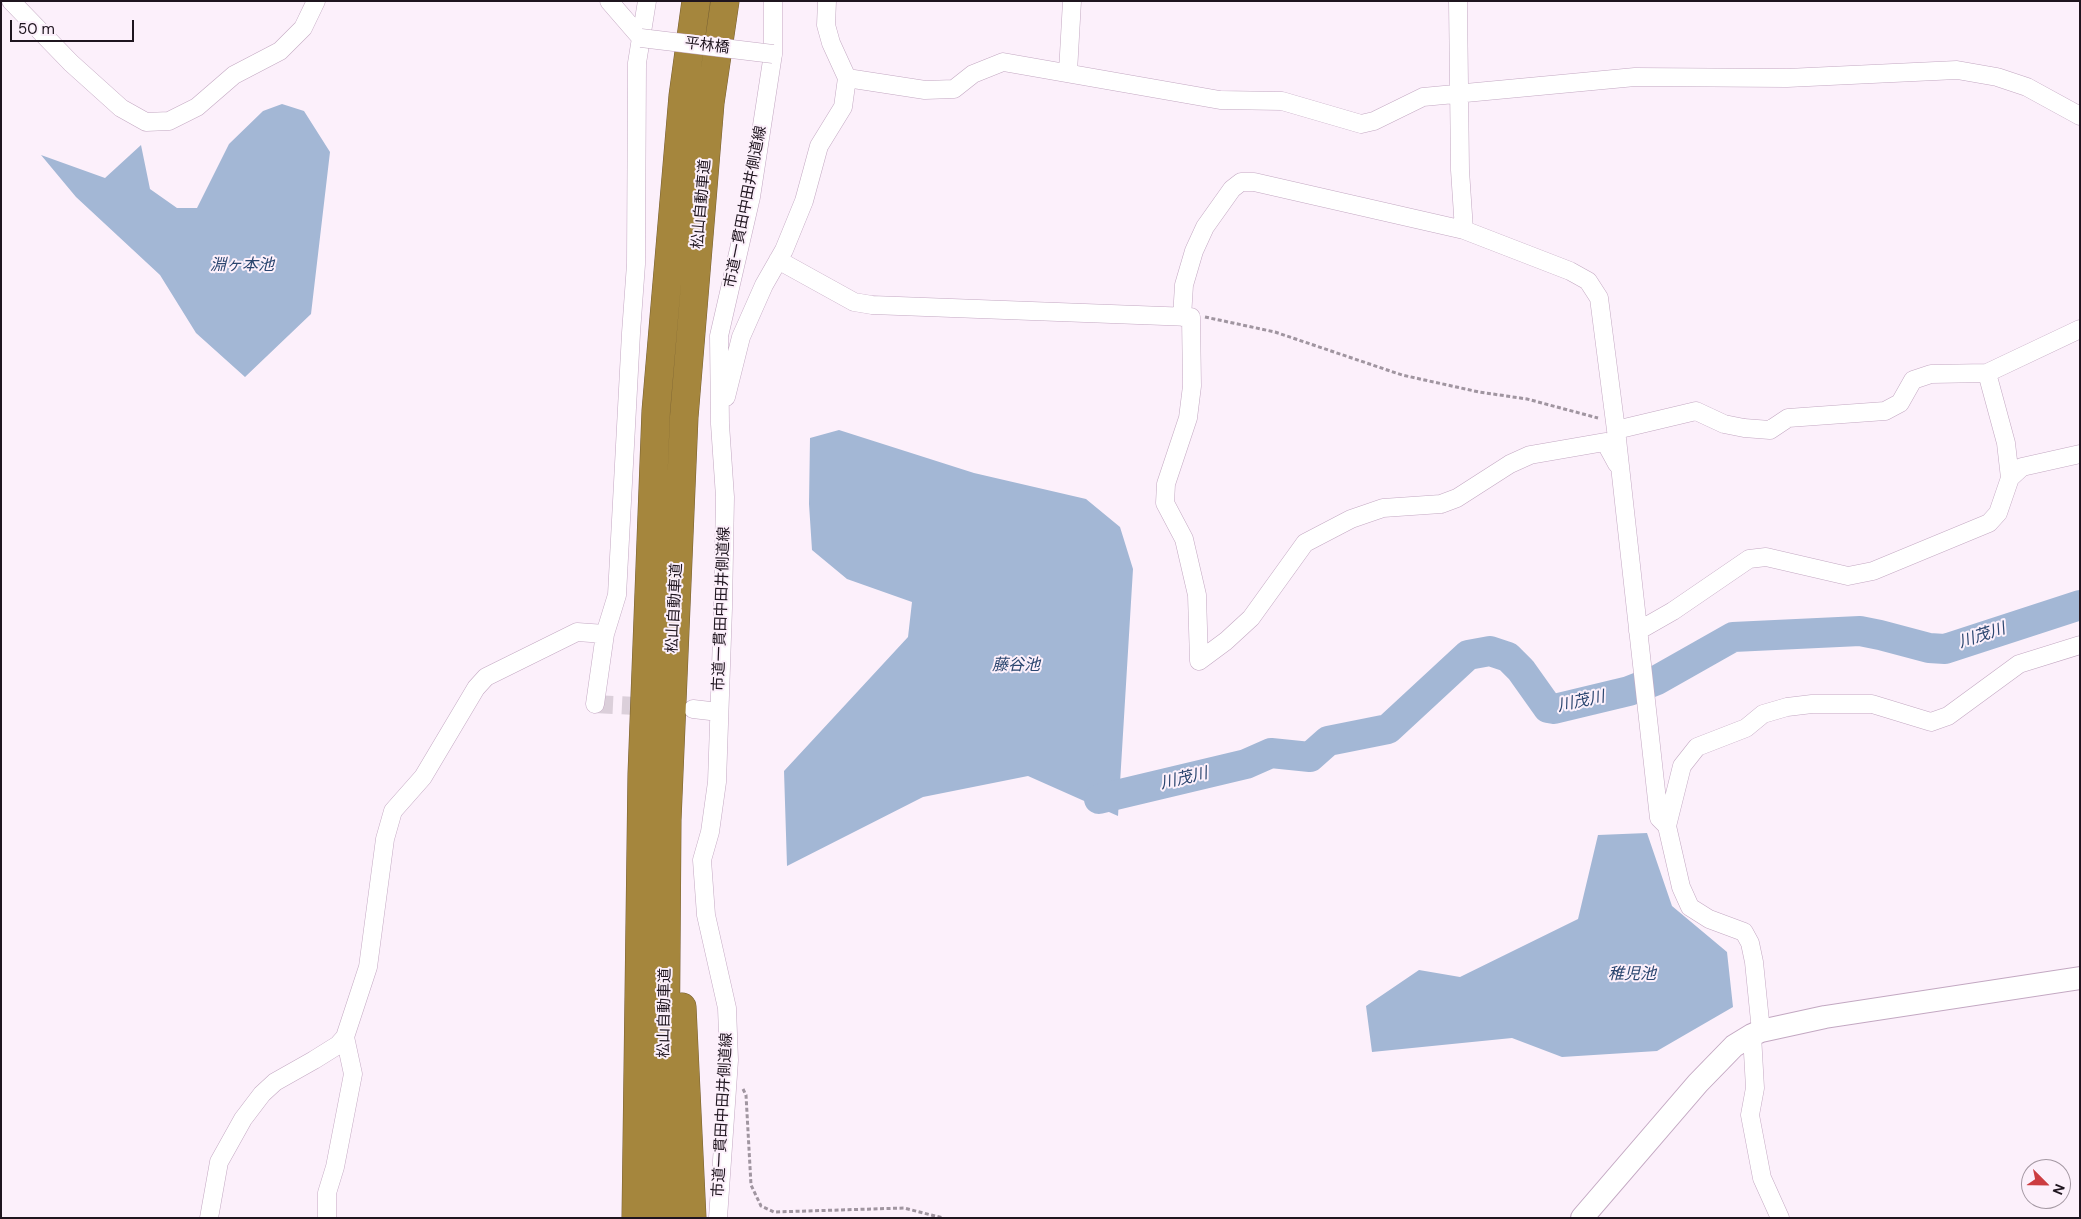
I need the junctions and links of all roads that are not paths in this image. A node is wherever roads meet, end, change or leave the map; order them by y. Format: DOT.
graph roads {
  1 [pos="11,1"];
  2 [pos="316,1"];
  3 [pos="609,1"];
  4 [pos="647,1"];
  5 [pos="696,1"];
  6 [pos="725,1"];
  7 [pos="774,1"];
  8 [pos="827,1"];
  9 [pos="1072,1"];
  10 [pos="1458,1"];
  11 [pos="641,38"];
  12 [pos="773,54"];
  13 [pos="1068,72"];
  14 [pos="847,78"];
  15 [pos="1460,95"];
  16 [pos="2080,116"];
  17 [pos="1464,230"];
  18 [pos="778,260"];
  19 [pos="1186,317"];
  20 [pos="2080,329"];
  21 [pos="1987,373"];
  22 [pos="720,424"];
  23 [pos="1611,436"];
  24 [pos="2080,454"];
  25 [pos="2010,478"];
  26 [pos="1638,631"];
  27 [pos="605,634"];
  28 [pos="2080,645"];
  29 [pos="595,704"];
  30 [pos="693,709"];
  31 [pos="719,712"];
  32 [pos="670,731"];
  33 [pos="642,774"];
  34 [pos="1667,826"];
  35 [pos="2080,978"];
  36 [pos="1756,1033"];
  37 [pos="345,1036"];
  38 [pos="209,1218"];
  39 [pos="327,1218"];
  40 [pos="617,1218"];
  41 [pos="636,1218"];
  42 [pos="664,1218"];
  43 [pos="692,1218"];
  44 [pos="718,1218"];
  45 [pos="1582,1218"];
  46 [pos="1780,1218"];
  1 -- 2 [label="street"];
  3 -- 11 [label="street"];
  4 -- 11 [label="street"];
  5 -- 33 [label="highway, 松山自動車道"];
  6 -- 32 [label="highway, 松山自動車道"];
  7 -- 12 [label="street, 市道一貫田中田井側道線"];
  8 -- 14 [label="street"];
  9 -- 13 [label="street"];
  10 -- 15 [label="street"];
  11 -- 12 [label="street, 平林橋, bridge"];
  11 -- 27 [label="street"];
  12 -- 22 [label="street, 市道一貫田中田井側道線"];
  13 -- 14 [label="street"];
  13 -- 15 [label="street"];
  14 -- 18 [label="street"];
  15 -- 16 [label="street"];
  15 -- 17 [label="street"];
  17 -- 19 [label="street"];
  17 -- 23 [label="street"];
  18 -- 19 [label="street"];
  18 -- 22 [label="street"];
  19 -- 23 [label="street"];
  20 -- 21 [label="street"];
  21 -- 23 [label="street"];
  21 -- 25 [label="street"];
  22 -- 31 [label="street, 市道一貫田中田井側道線"];
  23 -- 26 [label="street"];
  24 -- 25 [label="street"];
  25 -- 26 [label="street"];
  26 -- 34 [label="street"];
  27 -- 29 [label="street"];
  27 -- 37 [label="street"];
  28 -- 34 [label="street"];
  30 -- 31 [label="street"];
  31 -- 44 [label="street, 市道一貫田中田井側道線"];
  32 -- 42 [label="highway, 松山自動車道"];
  32 -- 43 [label="highway"];
  33 -- 40 [label="highway"];
  33 -- 41 [label="highway, 松山自動車道"];
  34 -- 36 [label="street"];
  35 -- 36 [label="street"];
  36 -- 45 [label="street"];
  36 -- 46 [label="street"];
  37 -- 38 [label="street"];
  37 -- 39 [label="street"];
}
